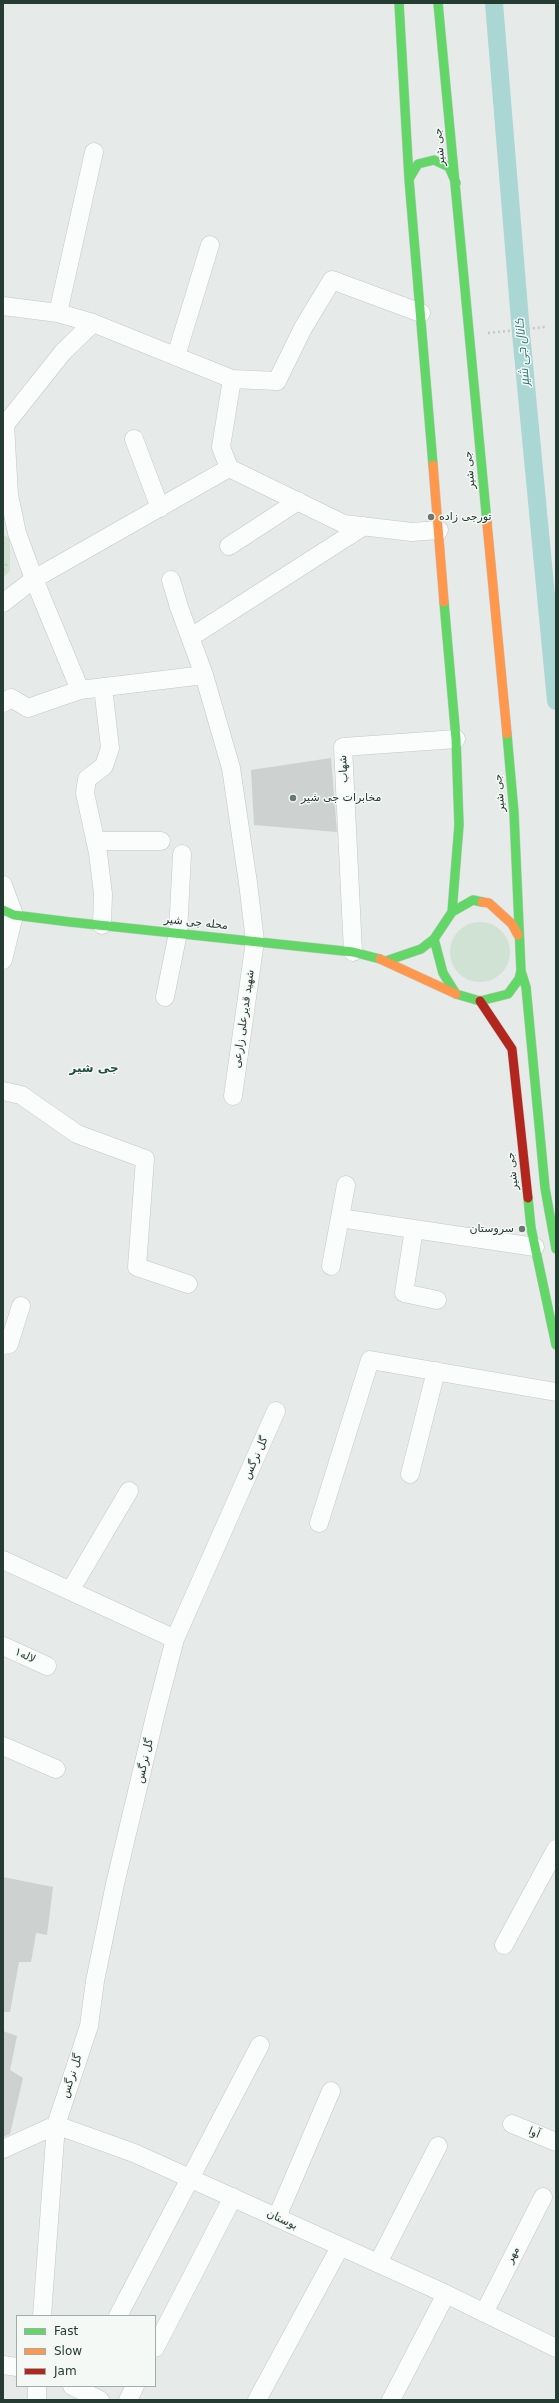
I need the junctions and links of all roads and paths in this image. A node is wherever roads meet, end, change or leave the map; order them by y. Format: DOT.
graph roads {
  1 [pos="399,3"];
  2 [pos="438,3"];
  3 [pos="94,152"];
  4 [pos="409,179"];
  5 [pos="456,183"];
  6 [pos="210,245"];
  7 [pos="3,306"];
  8 [pos="58,313"];
  9 [pos="421,313"];
  10 [pos="93,323"];
  11 [pos="545,327"];
  12 [pos="484,333"];
  13 [pos="176,356"];
  14 [pos="232,378"];
  15 [pos="134,439"];
  16 [pos="229,468"];
  17 [pos="298,501"];
  18 [pos="160,508"];
  19 [pos="364,526"];
  20 [pos="439,530"];
  21 [pos="229,546"];
  22 [pos="34,579"];
  23 [pos="172,580"];
  24 [pos="3,603"];
  25 [pos="191,637"];
  26 [pos="204,675"];
  27 [pos="103,687"];
  28 [pos="80,690"];
  29 [pos="3,703"];
  30 [pos="456,739"];
  31 [pos="95,841"];
  32 [pos="161,841"];
  33 [pos="182,854"];
  34 [pos="3,885"];
  35 [pos="452,912"];
  36 [pos="8,913"];
  37 [pos="102,925"];
  38 [pos="178,933"];
  39 [pos="518,935"];
  40 [pos="434,939"];
  41 [pos="255,941"];
  42 [pos="353,952"];
  43 [pos="3,960"];
  44 [pos="386,961"];
  45 [pos="521,971"];
  46 [pos="456,994"];
  47 [pos="165,997"];
  48 [pos="480,1002"];
  49 [pos="3,1091"];
  50 [pos="233,1096"];
  51 [pos="346,1185"];
  52 [pos="340,1218"];
  53 [pos="414,1229"];
  54 [pos="535,1246"];
  55 [pos="556,1249"];
  56 [pos="331,1266"];
  57 [pos="188,1284"];
  58 [pos="438,1300"];
  59 [pos="21,1306"];
  60 [pos="3,1345"];
  61 [pos="556,1346"];
  62 [pos="436,1371"];
  63 [pos="556,1392"];
  64 [pos="276,1411"];
  65 [pos="410,1474"];
  66 [pos="129,1491"];
  67 [pos="319,1523"];
  68 [pos="3,1560"];
  69 [pos="70,1591"];
  70 [pos="175,1639"];
  71 [pos="3,1646"];
  72 [pos="47,1666"];
  73 [pos="3,1746"];
  74 [pos="56,1769"];
  75 [pos="556,1849"];
  76 [pos="504,1945"];
  77 [pos="260,2045"];
  78 [pos="331,2091"];
  79 [pos="512,2124"];
  80 [pos="56,2125"];
  81 [pos="556,2142"];
  82 [pos="438,2146"];
  83 [pos="3,2149"];
  84 [pos="189,2178"];
  85 [pos="232,2197"];
  86 [pos="542,2197"];
  87 [pos="277,2217"];
  88 [pos="340,2247"];
  89 [pos="378,2263"];
  90 [pos="446,2294"];
  91 [pos="484,2313"];
  92 [pos="42,2315"];
  93 [pos="119,2315"];
  94 [pos="156,2346"];
  95 [pos="556,2348"];
  96 [pos="3,2365"];
  97 [pos="16,2367"];
  98 [pos="37,2387"];
  99 [pos="78,2387"];
  100 [pos="134,2387"];
  101 [pos="37,2400"];
  102 [pos="100,2400"];
  103 [pos="128,2400"];
  104 [pos="257,2400"];
  105 [pos="391,2400"];
  1 -- 4 [label="main road"];
  2 -- 5 [label="main road, جی شیر"];
  3 -- 8 [label="street"];
  4 -- 5 [label="main road"];
  4 -- 9 [label="main road"];
  5 -- 39 [label="main road, جی شیر"];
  6 -- 13 [label="street"];
  7 -- 8 [label="street"];
  8 -- 10 [label="street"];
  9 -- 14 [label="street"];
  9 -- 20 [label="main road"];
  10 -- 13 [label="street"];
  10 -- 22 [label="street"];
  11 -- 12 [label="path"];
  13 -- 14 [label="street"];
  14 -- 16 [label="street"];
  15 -- 18 [label="street"];
  16 -- 17 [label="street"];
  16 -- 18 [label="street"];
  17 -- 19 [label="street"];
  17 -- 21 [label="street"];
  18 -- 22 [label="street"];
  19 -- 20 [label="street"];
  19 -- 25 [label="street"];
  20 -- 30 [label="main road"];
  22 -- 24 [label="street"];
  22 -- 28 [label="street"];
  23 -- 25 [label="street, شهید قدیرعلی زارعی"];
  25 -- 26 [label="street, شهید قدیرعلی زارعی"];
  26 -- 27 [label="street"];
  26 -- 41 [label="street, شهید قدیرعلی زارعی"];
  27 -- 28 [label="street"];
  27 -- 31 [label="street"];
  28 -- 29 [label="street"];
  30 -- 35 [label="main road"];
  30 -- 42 [label="street, شهاب"];
  31 -- 32 [label="street"];
  31 -- 37 [label="street"];
  33 -- 38 [label="street"];
  34 -- 36 [label="street"];
  35 -- 39 [label="main road"];
  35 -- 40 [label="main road"];
  36 -- 37 [label="main road, محله جی شیر"];
  36 -- 43 [label="street"];
  37 -- 38 [label="main road, محله جی شیر"];
  38 -- 41 [label="main road, محله جی شیر"];
  38 -- 47 [label="street"];
  39 -- 45 [label="main road"];
  40 -- 44 [label="main road"];
  40 -- 46 [label="main road"];
  41 -- 42 [label="main road, محله جی شیر"];
  41 -- 50 [label="street, شهید قدیرعلی زارعی"];
  42 -- 44 [label="main road, محله جی شیر"];
  44 -- 46 [label="main road, محله جی شیر"];
  45 -- 48 [label="main road"];
  45 -- 55 [label="main road"];
  46 -- 48 [label="main road"];
  48 -- 54 [label="main road, جی شیر"];
  49 -- 57 [label="street"];
  51 -- 52 [label="street"];
  52 -- 53 [label="street"];
  52 -- 56 [label="street"];
  53 -- 54 [label="street"];
  53 -- 58 [label="street"];
  54 -- 61 [label="main road, جی شیر"];
  59 -- 60 [label="street"];
  62 -- 63 [label="street"];
  62 -- 65 [label="street"];
  62 -- 67 [label="street"];
  64 -- 70 [label="street, گل نرگس"];
  66 -- 69 [label="street"];
  68 -- 69 [label="street"];
  69 -- 70 [label="street"];
  70 -- 80 [label="street, گل نرگس"];
  71 -- 72 [label="street, لاله۱"];
  73 -- 74 [label="street"];
  75 -- 76 [label="street"];
  77 -- 84 [label="street"];
  78 -- 87 [label="street"];
  79 -- 81 [label="street, آوا"];
  80 -- 83 [label="street"];
  80 -- 84 [label="street, بوستان"];
  80 -- 92 [label="street, گل نرگس"];
  82 -- 89 [label="street"];
  84 -- 85 [label="street, بوستان"];
  84 -- 93 [label="street"];
  85 -- 87 [label="street, بوستان"];
  85 -- 94 [label="street"];
  86 -- 91 [label="street, مهر"];
  87 -- 88 [label="street, بوستان"];
  88 -- 89 [label="street, بوستان"];
  88 -- 104 [label="street"];
  89 -- 90 [label="street, بوستان"];
  90 -- 91 [label="street, بوستان"];
  90 -- 105 [label="street"];
  91 -- 95 [label="street, بوستان"];
  96 -- 97 [label="street"];
  98 -- 101 [label="street"];
  99 -- 102 [label="street"];
  100 -- 103 [label="street"];
}
